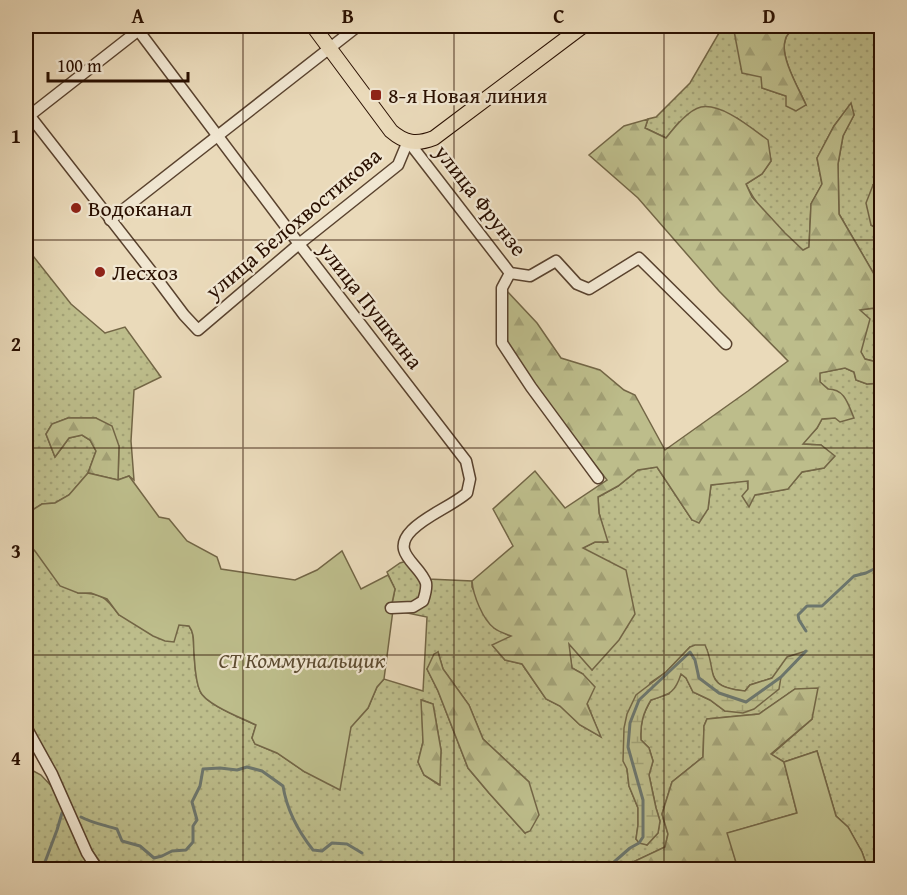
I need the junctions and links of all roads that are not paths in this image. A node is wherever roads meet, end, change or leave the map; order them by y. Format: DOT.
graph roads {
  1 [pos="313,26"];
  2 [pos="358,26"];
  3 [pos="583,26"];
  4 [pos="140,27"];
  5 [pos="330,48"];
  6 [pos="27,114"];
  7 [pos="217,135"];
  8 [pos="408,141"];
  9 [pos="110,220"];
  10 [pos="299,244"];
  11 [pos="510,273"];
  12 [pos="726,344"];
  13 [pos="598,478"];
  14 [pos="391,608"];
  15 [pos="26,727"];
  16 [pos="98,870"];
  1 -- 5 [label="main road, улица Фрунзе"];
  2 -- 5 [label="street"];
  3 -- 8 [label="main road, улица Белохвостикова"];
  4 -- 6 [label="street"];
  4 -- 7 [label="street, улица Пушкина"];
  5 -- 7 [label="street"];
  5 -- 8 [label="main road, улица Фрунзе"];
  6 -- 9 [label="street"];
  7 -- 9 [label="street"];
  7 -- 10 [label="street, улица Пушкина"];
  8 -- 10 [label="street, улица Белохвостикова"];
  8 -- 11 [label="street, улица Фрунзе"];
  9 -- 10 [label="street, улица Белохвостикова"];
  10 -- 14 [label="street, улица Пушкина"];
  11 -- 12 [label="street, улица Фрунзе"];
  11 -- 13 [label="street"];
  15 -- 16 [label="street"];
}
